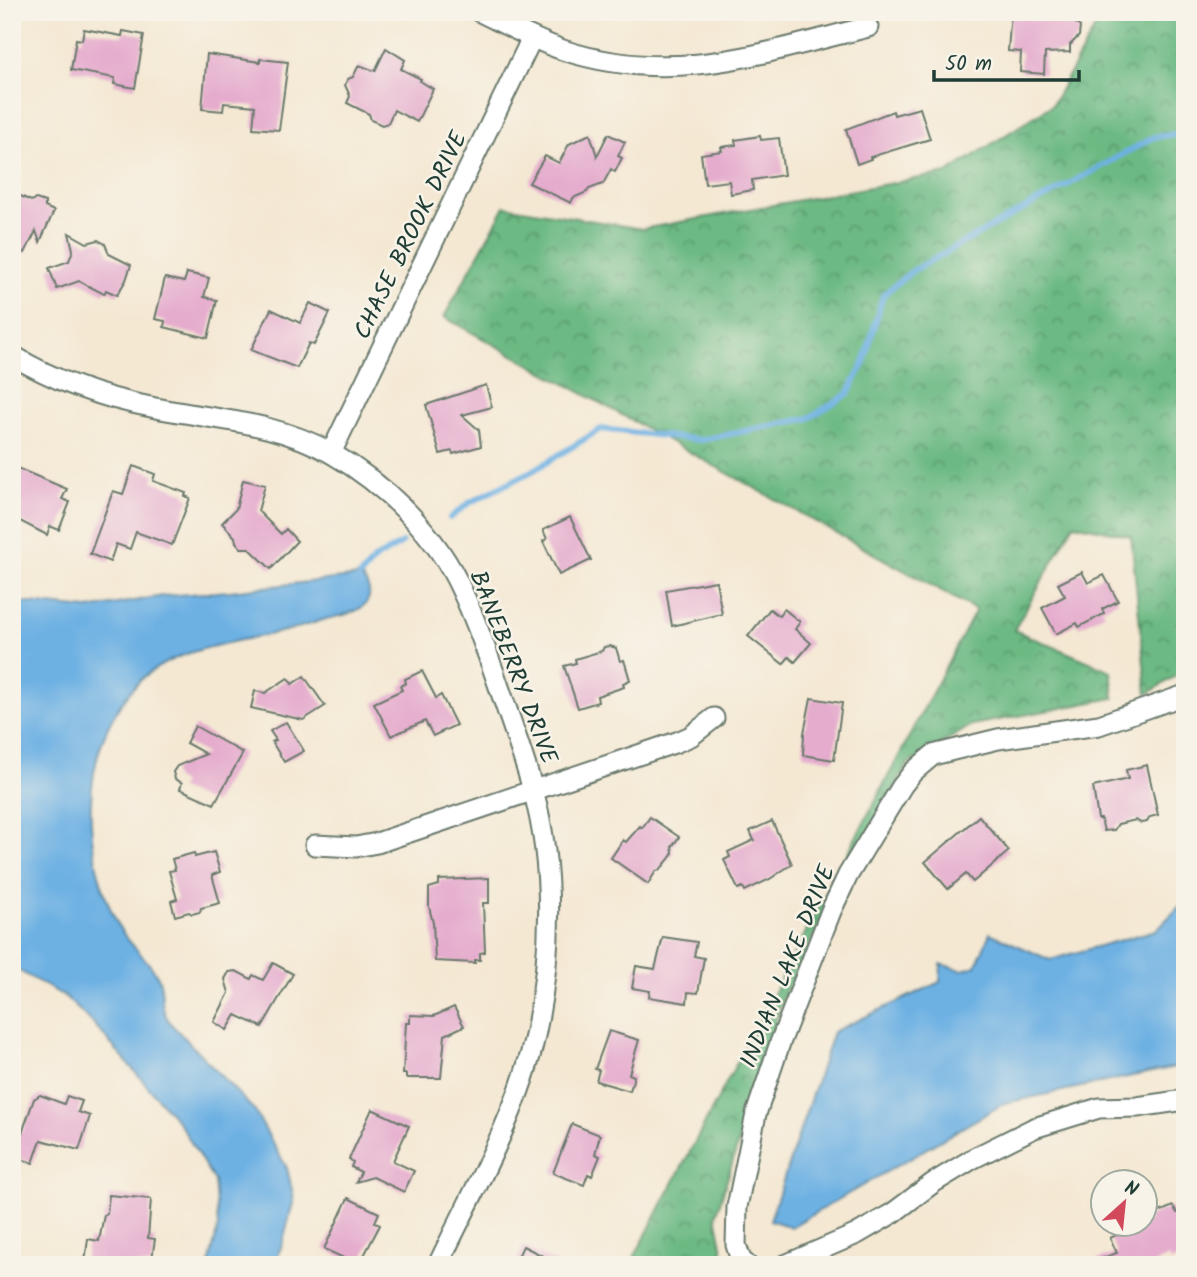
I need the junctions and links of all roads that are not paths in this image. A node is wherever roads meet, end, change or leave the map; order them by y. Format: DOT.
graph roads {
  1 [pos="480,12"];
  2 [pos="868,27"];
  3 [pos="532,38"];
  4 [pos="12,355"];
  5 [pos="331,453"];
  6 [pos="1185,695"];
  7 [pos="714,718"];
  8 [pos="534,791"];
  9 [pos="315,845"];
  10 [pos="1185,1100"];
  11 [pos="438,1265"];
  12 [pos="747,1265"];
  13 [pos="785,1265"];
  1 -- 3 [label="street"];
  2 -- 3 [label="street"];
  3 -- 5 [label="street, CHASE BROOK DRIVE"];
  4 -- 5 [label="street, BANEBERRY DRIVE"];
  5 -- 8 [label="street, BANEBERRY DRIVE"];
  6 -- 12 [label="street, INDIAN LAKE DRIVE"];
  7 -- 8 [label="street"];
  8 -- 9 [label="street"];
  8 -- 11 [label="street, BANEBERRY DRIVE"];
  10 -- 13 [label="street"];
}
